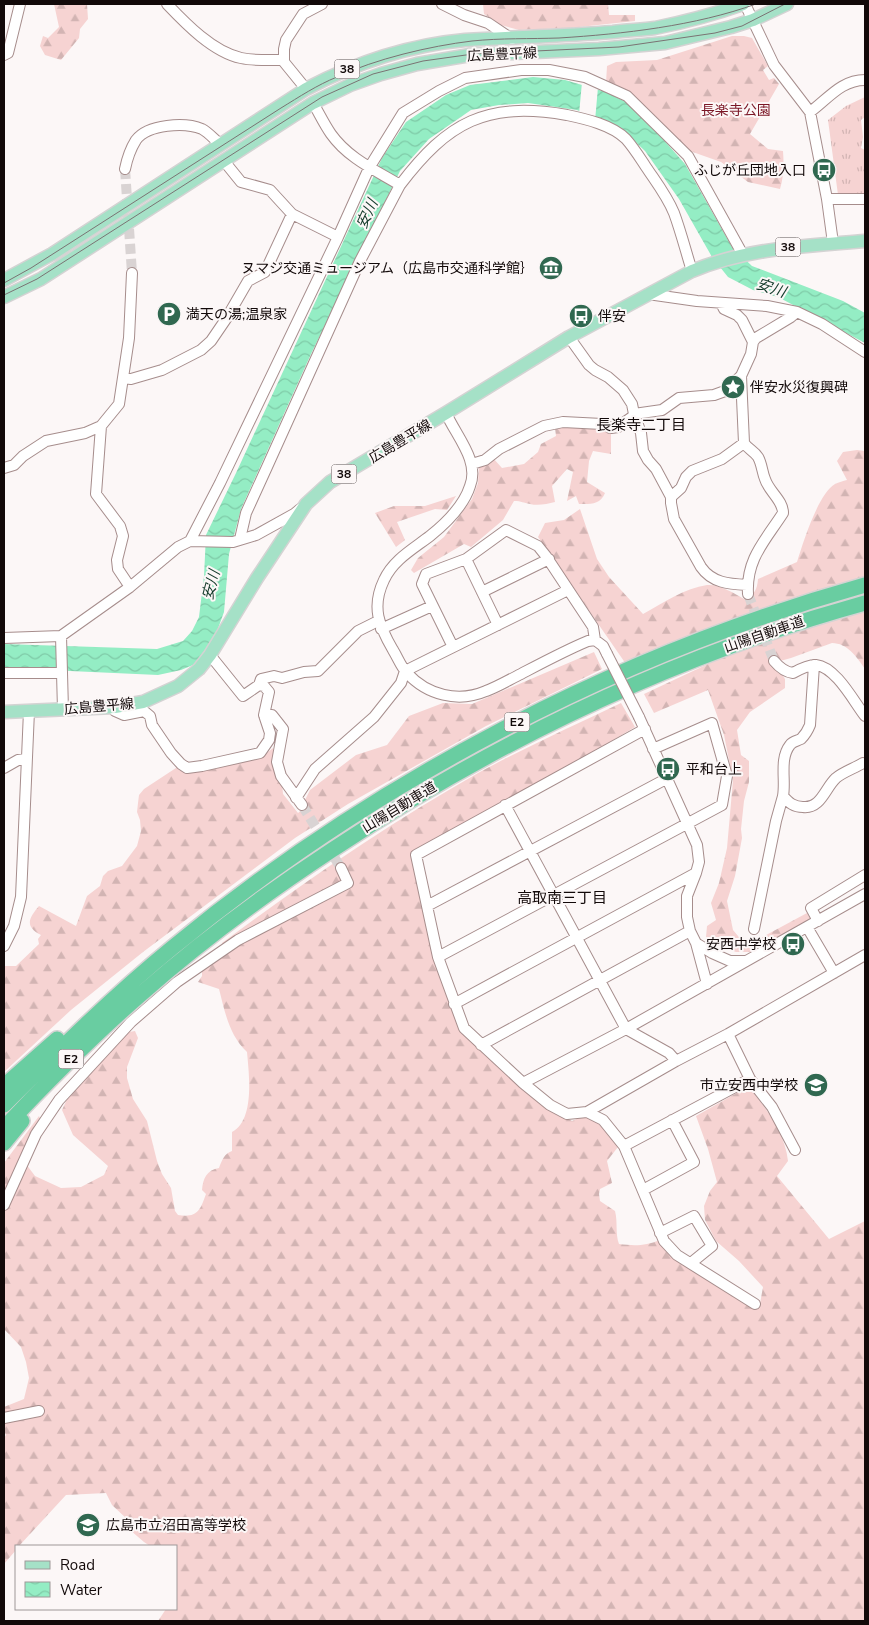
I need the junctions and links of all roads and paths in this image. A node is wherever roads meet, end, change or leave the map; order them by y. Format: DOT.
graph roads {
  1 [pos="20,4"];
  2 [pos="167,4"];
  3 [pos="322,4"];
  4 [pos="442,4"];
  5 [pos="744,4"];
  6 [pos="788,4"];
  7 [pos="753,20"];
  8 [pos="512,39"];
  9 [pos="4,55"];
  10 [pos="284,60"];
  11 [pos="865,80"];
  12 [pos="306,89"];
  13 [pos="313,103"];
  14 [pos="810,112"];
  15 [pos="220,144"];
  16 [pos="224,161"];
  17 [pos="369,168"];
  18 [pos="125,169"];
  19 [pos="398,184"];
  20 [pos="828,199"];
  21 [pos="865,199"];
  22 [pos="292,214"];
  23 [pos="338,237"];
  24 [pos="865,241"];
  25 [pos="833,244"];
  26 [pos="743,255"];
  27 [pos="692,271"];
  28 [pos="132,273"];
  29 [pos="4,280"];
  30 [pos="648,294"];
  31 [pos="4,297"];
  32 [pos="722,303"];
  33 [pos="797,312"];
  34 [pos="569,337"];
  35 [pos="752,342"];
  36 [pos="865,352"];
  37 [pos="740,376"];
  38 [pos="124,378"];
  39 [pos="446,413"];
  40 [pos="634,414"];
  41 [pos="101,426"];
  42 [pos="744,443"];
  43 [pos="472,464"];
  44 [pos="4,468"];
  45 [pos="671,497"];
  46 [pos="306,504"];
  47 [pos="190,541"];
  48 [pos="236,541"];
  49 [pos="466,559"];
  50 [pos="549,559"];
  51 [pos="865,585"];
  52 [pos="130,587"];
  53 [pos="568,590"];
  54 [pos="482,592"];
  55 [pos="865,602"];
  56 [pos="432,606"];
  57 [pos="380,625"];
  58 [pos="498,625"];
  59 [pos="4,638"];
  60 [pos="61,638"];
  61 [pos="595,640"];
  62 [pos="453,647"];
  63 [pos="210,655"];
  64 [pos="774,661"];
  65 [pos="814,665"];
  66 [pos="405,671"];
  67 [pos="61,672"];
  68 [pos="4,673"];
  69 [pos="259,684"];
  70 [pos="115,707"];
  71 [pos="63,710"];
  72 [pos="29,711"];
  73 [pos="4,712"];
  74 [pos="264,715"];
  75 [pos="865,716"];
  76 [pos="645,729"];
  77 [pos="653,749"];
  78 [pos="26,759"];
  79 [pos="863,763"];
  80 [pos="4,768"];
  81 [pos="666,779"];
  82 [pos="783,796"];
  83 [pos="505,805"];
  84 [pos="686,824"];
  85 [pos="530,852"];
  86 [pos="341,868"];
  87 [pos="696,873"];
  88 [pos="865,875"];
  89 [pos="865,894"];
  90 [pos="554,895"];
  91 [pos="427,906"];
  92 [pos="818,921"];
  93 [pos="807,927"];
  94 [pos="754,929"];
  95 [pos="690,932"];
  96 [pos="577,938"];
  97 [pos="696,943"];
  98 [pos="4,946"];
  99 [pos="865,955"];
  100 [pos="438,957"];
  101 [pos="744,961"];
  102 [pos="834,973"];
  103 [pos="599,981"];
  104 [pos="707,984"];
  105 [pos="136,988"];
  106 [pos="454,1004"];
  107 [pos="626,1029"];
  108 [pos="728,1034"];
  109 [pos="481,1045"];
  110 [pos="676,1061"];
  111 [pos="750,1079"];
  112 [pos="523,1083"];
  113 [pos="4,1086"];
  114 [pos="4,1105"];
  115 [pos="587,1112"];
  116 [pos="672,1120"];
  117 [pos="4,1128"];
  118 [pos="4,1143"];
  119 [pos="624,1146"];
  120 [pos="795,1150"];
  121 [pos="643,1190"];
  122 [pos="4,1205"];
  123 [pos="660,1233"];
  124 [pos="691,1263"];
  125 [pos="755,1304"];
  126 [pos="39,1411"];
  127 [pos="4,1418"];
  1 -- 9 [label="street"];
  2 -- 10 [label="street"];
  3 -- 10 [label="street"];
  4 -- 8 [label="street"];
  5 -- 7 [label="street"];
  5 -- 8 [label="main road, 広島豊平線 / 38"];
  6 -- 7 [label="main road, 広島豊平線 / 38"];
  7 -- 13 [label="main road, 広島豊平線 / 38"];
  7 -- 14 [label="street"];
  8 -- 12 [label="main road, 広島豊平線 / 38"];
  10 -- 12 [label="street"];
  11 -- 14 [label="street"];
  12 -- 15 [label="main road, 広島豊平線 / 38"];
  13 -- 16 [label="main road, 広島豊平線 / 38"];
  13 -- 17 [label="street"];
  14 -- 20 [label="street"];
  15 -- 18 [label="street"];
  15 -- 29 [label="main road, 広島豊平線 / 38"];
  16 -- 22 [label="street"];
  16 -- 31 [label="main road, 広島豊平線 / 38"];
  17 -- 19 [label="street"];
  17 -- 23 [label="street"];
  17 -- 26 [label="street"];
  19 -- 27 [label="street"];
  19 -- 48 [label="street"];
  20 -- 21 [label="street"];
  20 -- 25 [label="street"];
  22 -- 23 [label="street"];
  22 -- 38 [label="street"];
  23 -- 47 [label="street"];
  24 -- 25 [label="main road, 広島豊平線 / 38"];
  25 -- 26 [label="main road, 広島豊平線 / 38"];
  26 -- 27 [label="main road, 広島豊平線 / 38"];
  27 -- 30 [label="main road, 広島豊平線 / 38"];
  28 -- 38 [label="street"];
  30 -- 32 [label="street"];
  30 -- 34 [label="main road, 広島豊平線 / 38"];
  32 -- 33 [label="street"];
  32 -- 35 [label="street"];
  33 -- 35 [label="street"];
  33 -- 36 [label="street"];
  34 -- 39 [label="main road, 広島豊平線 / 38"];
  34 -- 40 [label="street"];
  35 -- 37 [label="street"];
  37 -- 40 [label="street"];
  37 -- 42 [label="street"];
  38 -- 41 [label="street"];
  39 -- 43 [label="street"];
  39 -- 46 [label="main road, 広島豊平線 / 38"];
  40 -- 43 [label="street"];
  40 -- 45 [label="street"];
  41 -- 44 [label="street"];
  41 -- 52 [label="street"];
  42 -- 45 [label="street"];
  42 -- 45 [label="street"];
  43 -- 57 [label="street"];
  46 -- 48 [label="street"];
  46 -- 63 [label="main road, 広島豊平線 / 38"];
  47 -- 48 [label="street"];
  47 -- 52 [label="street"];
  49 -- 50 [label="street"];
  49 -- 54 [label="street"];
  49 -- 56 [label="street"];
  50 -- 53 [label="street"];
  50 -- 54 [label="street"];
  51 -- 105 [label="highway, 山陽自動車道 / E2"];
  52 -- 60 [label="street"];
  53 -- 58 [label="street"];
  53 -- 61 [label="street"];
  54 -- 58 [label="street"];
  55 -- 105 [label="highway, 山陽自動車道 / E2"];
  56 -- 57 [label="street"];
  56 -- 62 [label="street"];
  57 -- 66 [label="street"];
  57 -- 69 [label="street"];
  58 -- 62 [label="street"];
  59 -- 60 [label="street"];
  60 -- 67 [label="street"];
  61 -- 66 [label="street"];
  61 -- 76 [label="street, bridge"];
  62 -- 66 [label="street"];
  63 -- 69 [label="street"];
  63 -- 70 [label="main road, 広島豊平線 / 38"];
  64 -- 65 [label="street"];
  65 -- 75 [label="street"];
  65 -- 82 [label="street"];
  66 -- 74 [label="street"];
  67 -- 68 [label="street"];
  67 -- 71 [label="street"];
  69 -- 74 [label="street"];
  70 -- 71 [label="main road, 広島豊平線 / 38"];
  70 -- 74 [label="street"];
  71 -- 72 [label="main road, 広島豊平線 / 38"];
  72 -- 73 [label="main road, 広島豊平線 / 38"];
  72 -- 78 [label="street"];
  76 -- 77 [label="street"];
  76 -- 83 [label="street"];
  77 -- 81 [label="street"];
  77 -- 84 [label="street"];
  78 -- 80 [label="street"];
  78 -- 98 [label="street"];
  79 -- 82 [label="street"];
  81 -- 84 [label="street"];
  81 -- 85 [label="street"];
  82 -- 94 [label="street"];
  83 -- 85 [label="street"];
  83 -- 91 [label="street"];
  84 -- 87 [label="street"];
  84 -- 90 [label="street"];
  85 -- 90 [label="street"];
  85 -- 91 [label="street"];
  86 -- 122 [label="street"];
  87 -- 95 [label="street"];
  87 -- 96 [label="street"];
  88 -- 92 [label="street"];
  89 -- 92 [label="street"];
  90 -- 96 [label="street"];
  90 -- 100 [label="street"];
  91 -- 100 [label="street"];
  92 -- 93 [label="street"];
  93 -- 101 [label="street"];
  93 -- 102 [label="street"];
  95 -- 97 [label="street"];
  95 -- 103 [label="street"];
  96 -- 103 [label="street"];
  96 -- 106 [label="street"];
  97 -- 101 [label="street"];
  97 -- 104 [label="street"];
  99 -- 102 [label="street"];
  100 -- 106 [label="street"];
  101 -- 104 [label="street"];
  102 -- 108 [label="street"];
  103 -- 107 [label="street"];
  103 -- 109 [label="street"];
  104 -- 107 [label="street"];
  105 -- 113 [label="highway"];
  105 -- 114 [label="highway, 山陽自動車道 / E2"];
  105 -- 117 [label="highway, 山陽自動車道 / E2"];
  105 -- 118 [label="highway"];
  106 -- 109 [label="street"];
  107 -- 110 [label="street"];
  107 -- 112 [label="street"];
  108 -- 110 [label="street"];
  108 -- 111 [label="street"];
  109 -- 112 [label="street"];
  110 -- 115 [label="street"];
  111 -- 116 [label="street"];
  111 -- 120 [label="street"];
  112 -- 115 [label="street"];
  115 -- 119 [label="street"];
  116 -- 119 [label="street"];
  116 -- 121 [label="street"];
  119 -- 121 [label="street"];
  121 -- 123 [label="street"];
  123 -- 124 [label="street"];
  123 -- 124 [label="street"];
  124 -- 125 [label="street"];
  126 -- 127 [label="street"];
}
